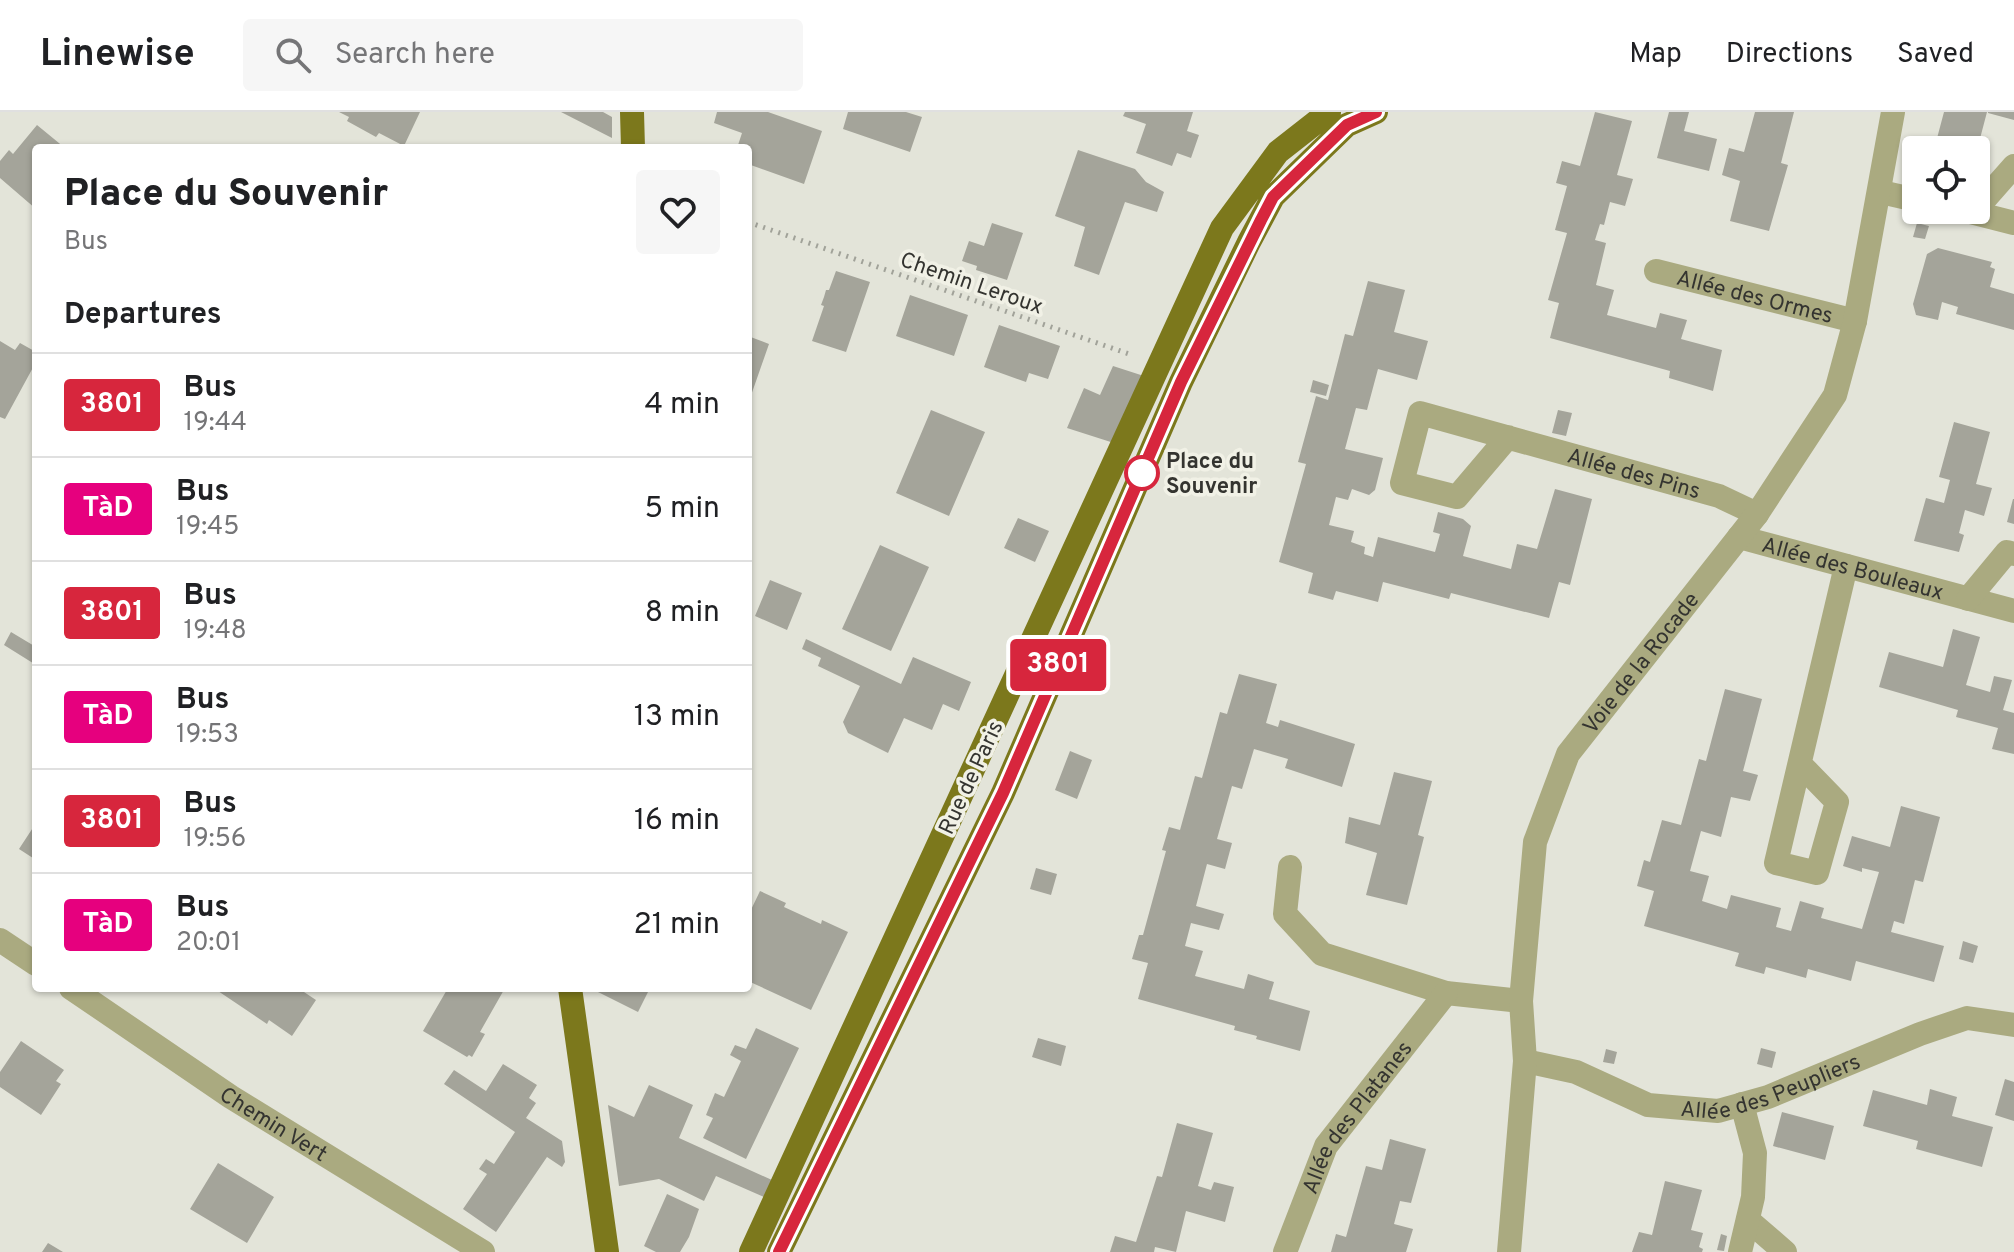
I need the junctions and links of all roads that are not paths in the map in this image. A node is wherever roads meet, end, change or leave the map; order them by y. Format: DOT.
graph roads {
  1 [pos="632,112"];
  2 [pos="1376,112"];
  3 [pos="1893,112"];
  4 [pos="1337,116"];
  5 [pos="633,144"];
  6 [pos="2014,166"];
  7 [pos="1990,191"];
  8 [pos="1881,192"];
  9 [pos="1902,197"];
  10 [pos="1990,216"];
  11 [pos="2014,223"];
  12 [pos="1656,271"];
  13 [pos="1855,321"];
  14 [pos="1508,437"];
  15 [pos="1757,514"];
  16 [pos="1739,537"];
  17 [pos="2014,554"];
  18 [pos="1846,566"];
  19 [pos="1968,599"];
  20 [pos="2014,611"];
  21 [pos="1800,764"];
  22 [pos="1290,867"];
  23 [pos="0,940"];
  24 [pos="32,961"];
  25 [pos="77,992"];
  26 [pos="571,992"];
  27 [pos="1446,993"];
  28 [pos="1521,1001"];
  29 [pos="2014,1025"];
  30 [pos="1525,1061"];
  31 [pos="1742,1104"];
  32 [pos="1748,1220"];
  33 [pos="483,1252"];
  34 [pos="607,1252"];
  35 [pos="751,1252"];
  36 [pos="779,1252"];
  37 [pos="1285,1252"];
  38 [pos="1509,1252"];
  39 [pos="1740,1252"];
  40 [pos="1785,1252"];
  1 -- 5 [label="main road"];
  2 -- 4 [label="main road, Rue de Paris"];
  3 -- 8 [label="street, Voie de la Rocade"];
  4 -- 35 [label="main road, Rue de Paris"];
  4 -- 36 [label="main road, Rue de Paris"];
  6 -- 7 [label="street"];
  8 -- 9 [label="street"];
  8 -- 13 [label="street, Voie de la Rocade"];
  10 -- 11 [label="street"];
  12 -- 13 [label="street, Allée des Ormes"];
  13 -- 15 [label="street, Voie de la Rocade"];
  14 -- 15 [label="street, Allée des Pins"];
  15 -- 16 [label="street, Voie de la Rocade"];
  16 -- 18 [label="street, Allée des Bouleaux"];
  16 -- 28 [label="street, Voie de la Rocade"];
  17 -- 19 [label="street, Allée des Bouleaux"];
  18 -- 19 [label="street, Allée des Bouleaux"];
  18 -- 21 [label="street"];
  19 -- 20 [label="street, Allée des Bouleaux"];
  22 -- 27 [label="street"];
  23 -- 24 [label="street"];
  25 -- 33 [label="street, Chemin Vert"];
  26 -- 34 [label="main road"];
  27 -- 28 [label="street"];
  27 -- 37 [label="street, Allée des Platanes"];
  28 -- 30 [label="street, Voie de la Rocade"];
  29 -- 31 [label="street, Allée des Peupliers"];
  30 -- 31 [label="street, Allée des Peupliers"];
  30 -- 38 [label="street, Voie de la Rocade"];
  31 -- 32 [label="street"];
  32 -- 39 [label="street"];
  32 -- 40 [label="street"];
}
